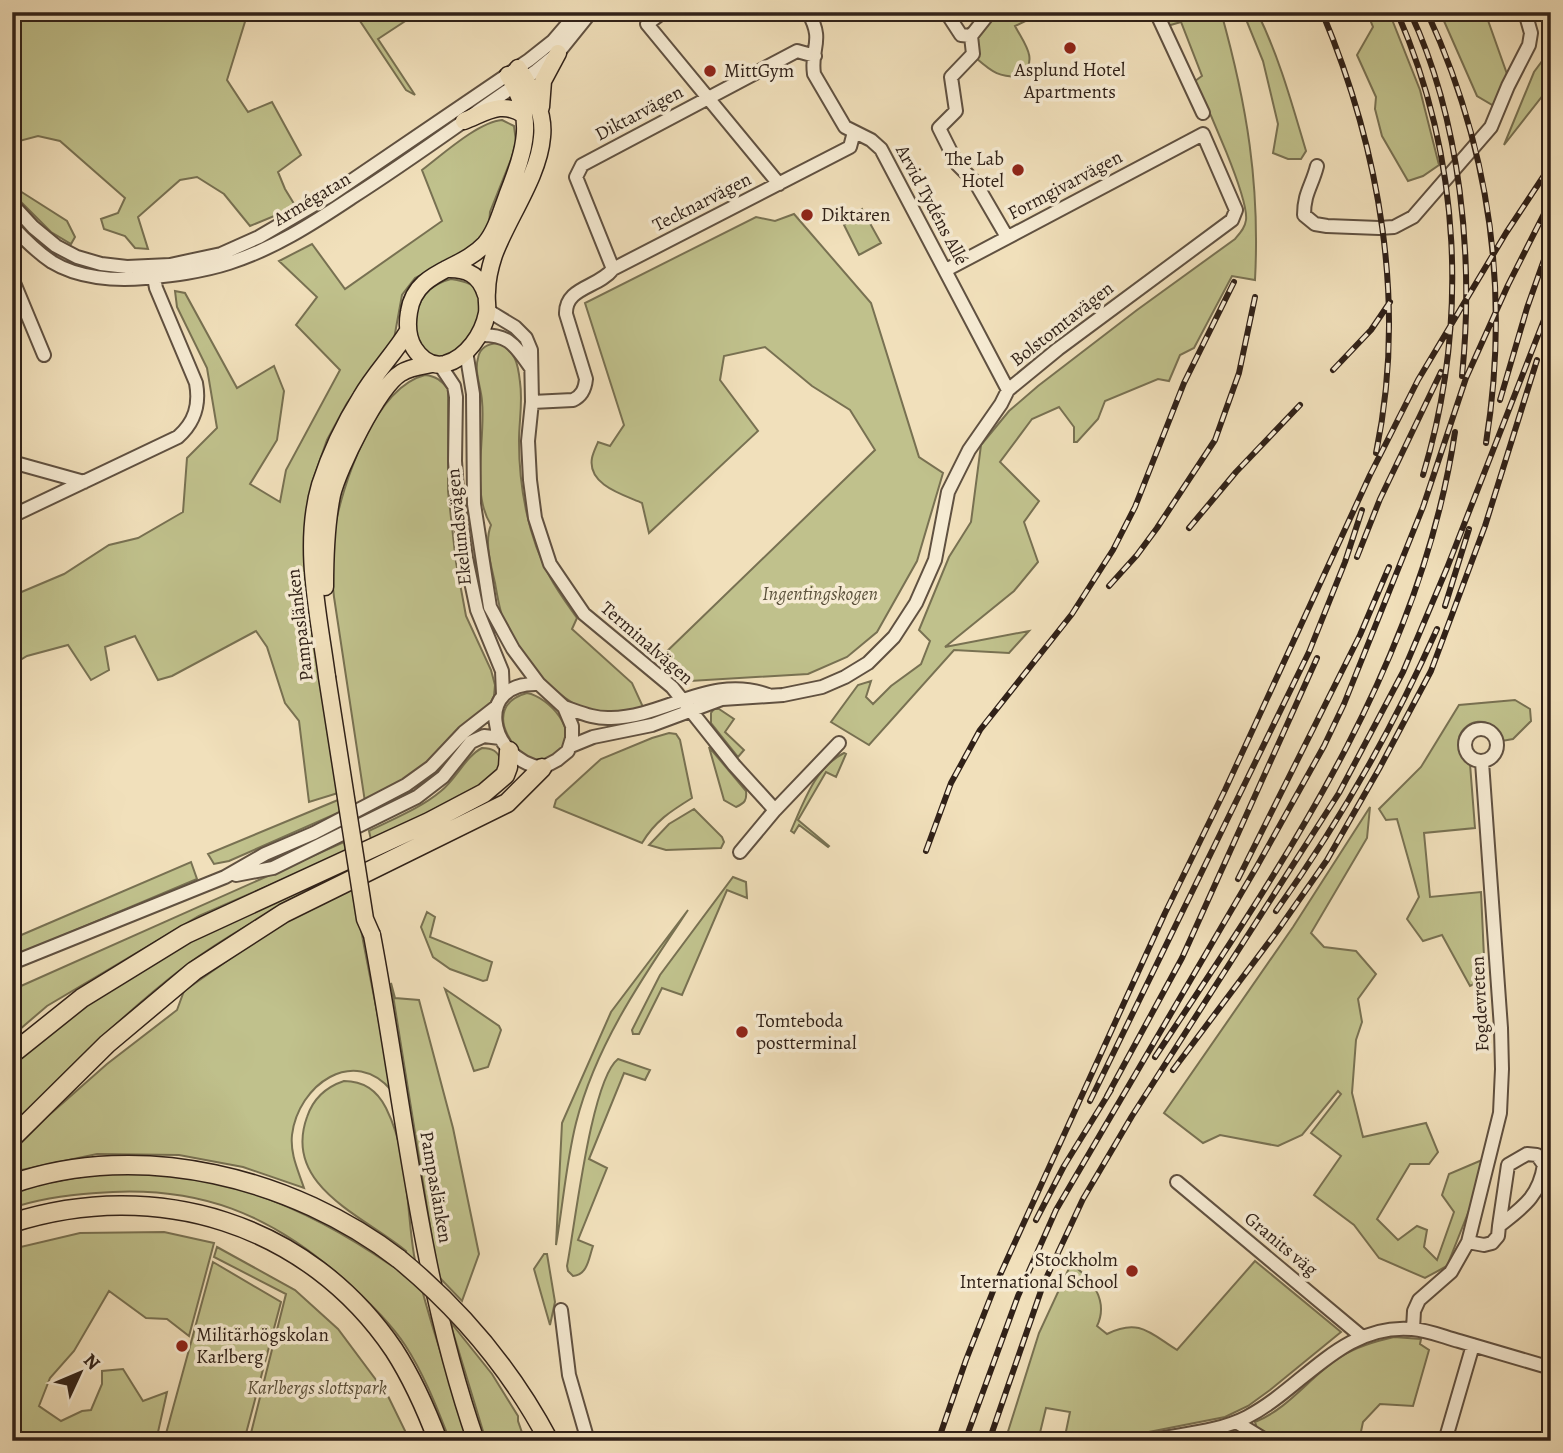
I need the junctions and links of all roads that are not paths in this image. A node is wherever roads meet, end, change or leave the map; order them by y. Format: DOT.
graph roads {
  1 [pos="578,12"];
  2 [pos="592,12"];
  3 [pos="663,12"];
  4 [pos="808,12"];
  5 [pos="946,12"];
  6 [pos="990,12"];
  7 [pos="1156,12"];
  8 [pos="1525,12"];
  9 [pos="971,36"];
  10 [pos="558,53"];
  11 [pos="815,56"];
  12 [pos="516,77"];
  13 [pos="708,98"];
  14 [pos="1203,113"];
  15 [pos="532,114"];
  16 [pos="464,121"];
  17 [pos="854,132"];
  18 [pos="1203,134"];
  19 [pos="1317,166"];
  20 [pos="779,184"];
  21 [pos="12,205"];
  22 [pos="12,226"];
  23 [pos="1007,237"];
  24 [pos="445,269"];
  25 [pos="613,269"];
  26 [pos="173,270"];
  27 [pos="946,270"];
  28 [pos="153,271"];
  29 [pos="12,278"];
  30 [pos="487,302"];
  31 [pos="408,331"];
  32 [pos="478,335"];
  33 [pos="466,351"];
  34 [pos="44,355"];
  35 [pos="436,364"];
  36 [pos="531,368"];
  37 [pos="1008,390"];
  38 [pos="532,402"];
  39 [pos="12,462"];
  40 [pos="84,482"];
  41 [pos="12,516"];
  42 [pos="332,677"];
  43 [pos="539,684"];
  44 [pos="499,701"];
  45 [pos="687,705"];
  46 [pos="564,707"];
  47 [pos="839,743"];
  48 [pos="504,745"];
  49 [pos="571,746"];
  50 [pos="1482,762"];
  51 [pos="542,768"];
  52 [pos="775,810"];
  53 [pos="740,852"];
  54 [pos="225,877"];
  55 [pos="12,963"];
  56 [pos="12,1054"];
  57 [pos="12,1138"];
  58 [pos="1177,1182"];
  59 [pos="12,1184"];
  60 [pos="12,1223"];
  61 [pos="1499,1226"];
  62 [pos="1468,1241"];
  63 [pos="561,1310"];
  64 [pos="1413,1329"];
  65 [pos="1361,1336"];
  66 [pos="1473,1345"];
  67 [pos="1551,1368"];
  68 [pos="1236,1422"];
  69 [pos="438,1441"];
  70 [pos="476,1441"];
  71 [pos="549,1441"];
  72 [pos="588,1441"];
  73 [pos="1149,1441"];
  74 [pos="1267,1441"];
  75 [pos="1445,1441"];
  1 -- 12 [label="street, Armégatan"];
  2 -- 10 [label="street, Armégatan"];
  3 -- 13 [label="street"];
  4 -- 11 [label="street, Arvid Tydéns Allé"];
  5 -- 9 [label="street"];
  6 -- 9 [label="street"];
  7 -- 14 [label="street"];
  8 -- 19 [label="street"];
  9 -- 23 [label="street"];
  10 -- 12 [label="street, Armégatan"];
  10 -- 15 [label="main road"];
  11 -- 13 [label="street, Diktarvägen"];
  11 -- 17 [label="street, Arvid Tydéns Allé"];
  12 -- 15 [label="main road"];
  12 -- 16 [label="street, Armégatan"];
  12 -- 26 [label="street, Armégatan"];
  13 -- 20 [label="street"];
  13 -- 25 [label="street, Diktarvägen"];
  15 -- 16 [label="main road"];
  15 -- 24 [label="main road"];
  15 -- 30 [label="main road"];
  16 -- 26 [label="street, Armégatan"];
  17 -- 20 [label="street, Tecknarvägen"];
  17 -- 27 [label="street, Arvid Tydéns Allé"];
  18 -- 23 [label="street, Formgivarvägen"];
  18 -- 37 [label="street, Bolstomtavägen"];
  20 -- 25 [label="street, Tecknarvägen"];
  21 -- 28 [label="street, Armégatan"];
  22 -- 28 [label="street, Armégatan"];
  23 -- 27 [label="street, Formgivarvägen"];
  24 -- 30 [label="main road"];
  24 -- 31 [label="main road"];
  25 -- 38 [label="street, Tecknarvägen"];
  26 -- 28 [label="street, Armégatan"];
  27 -- 37 [label="street, Arvid Tydéns Allé"];
  28 -- 40 [label="street"];
  29 -- 34 [label="street"];
  30 -- 32 [label="main road"];
  30 -- 36 [label="street, Terminalvägen"];
  31 -- 35 [label="main road, Ekelundsvägen"];
  31 -- 42 [label="main road, Pampaslänken"];
  32 -- 33 [label="main road"];
  32 -- 36 [label="street"];
  33 -- 35 [label="main road"];
  33 -- 43 [label="street, Ekelundsvägen"];
  35 -- 42 [label="main road, Pampaslänken"];
  35 -- 44 [label="street, Ekelundsvägen"];
  36 -- 38 [label="street, Terminalvägen"];
  37 -- 45 [label="street, Bolstomtavägen"];
  38 -- 45 [label="street, Terminalvägen"];
  39 -- 40 [label="street"];
  40 -- 41 [label="street"];
  42 -- 70 [label="main road, Pampaslänken, bridge"];
  43 -- 44 [label="street"];
  43 -- 46 [label="street"];
  44 -- 48 [label="street"];
  44 -- 54 [label="street"];
  45 -- 46 [label="street, Bolstomtavägen"];
  45 -- 49 [label="street, Bolstomtavägen"];
  45 -- 52 [label="street, Terminalvägen"];
  46 -- 49 [label="street"];
  47 -- 52 [label="street"];
  48 -- 51 [label="street"];
  48 -- 54 [label="street"];
  48 -- 56 [label="highway"];
  49 -- 51 [label="street"];
  50 -- 62 [label="street, Fogdevreten"];
  51 -- 57 [label="highway"];
  52 -- 53 [label="street"];
  54 -- 55 [label="street"];
  58 -- 65 [label="street, Granits väg"];
  59 -- 71 [label="highway, bridge"];
  60 -- 69 [label="highway"];
  61 -- 61 [label="street"];
  61 -- 62 [label="street"];
  62 -- 64 [label="street, Fogdevreten"];
  63 -- 72 [label="street"];
  64 -- 65 [label="street"];
  64 -- 66 [label="street"];
  65 -- 68 [label="street"];
  66 -- 67 [label="street"];
  66 -- 75 [label="street"];
  68 -- 73 [label="street"];
  68 -- 74 [label="street"];
}
